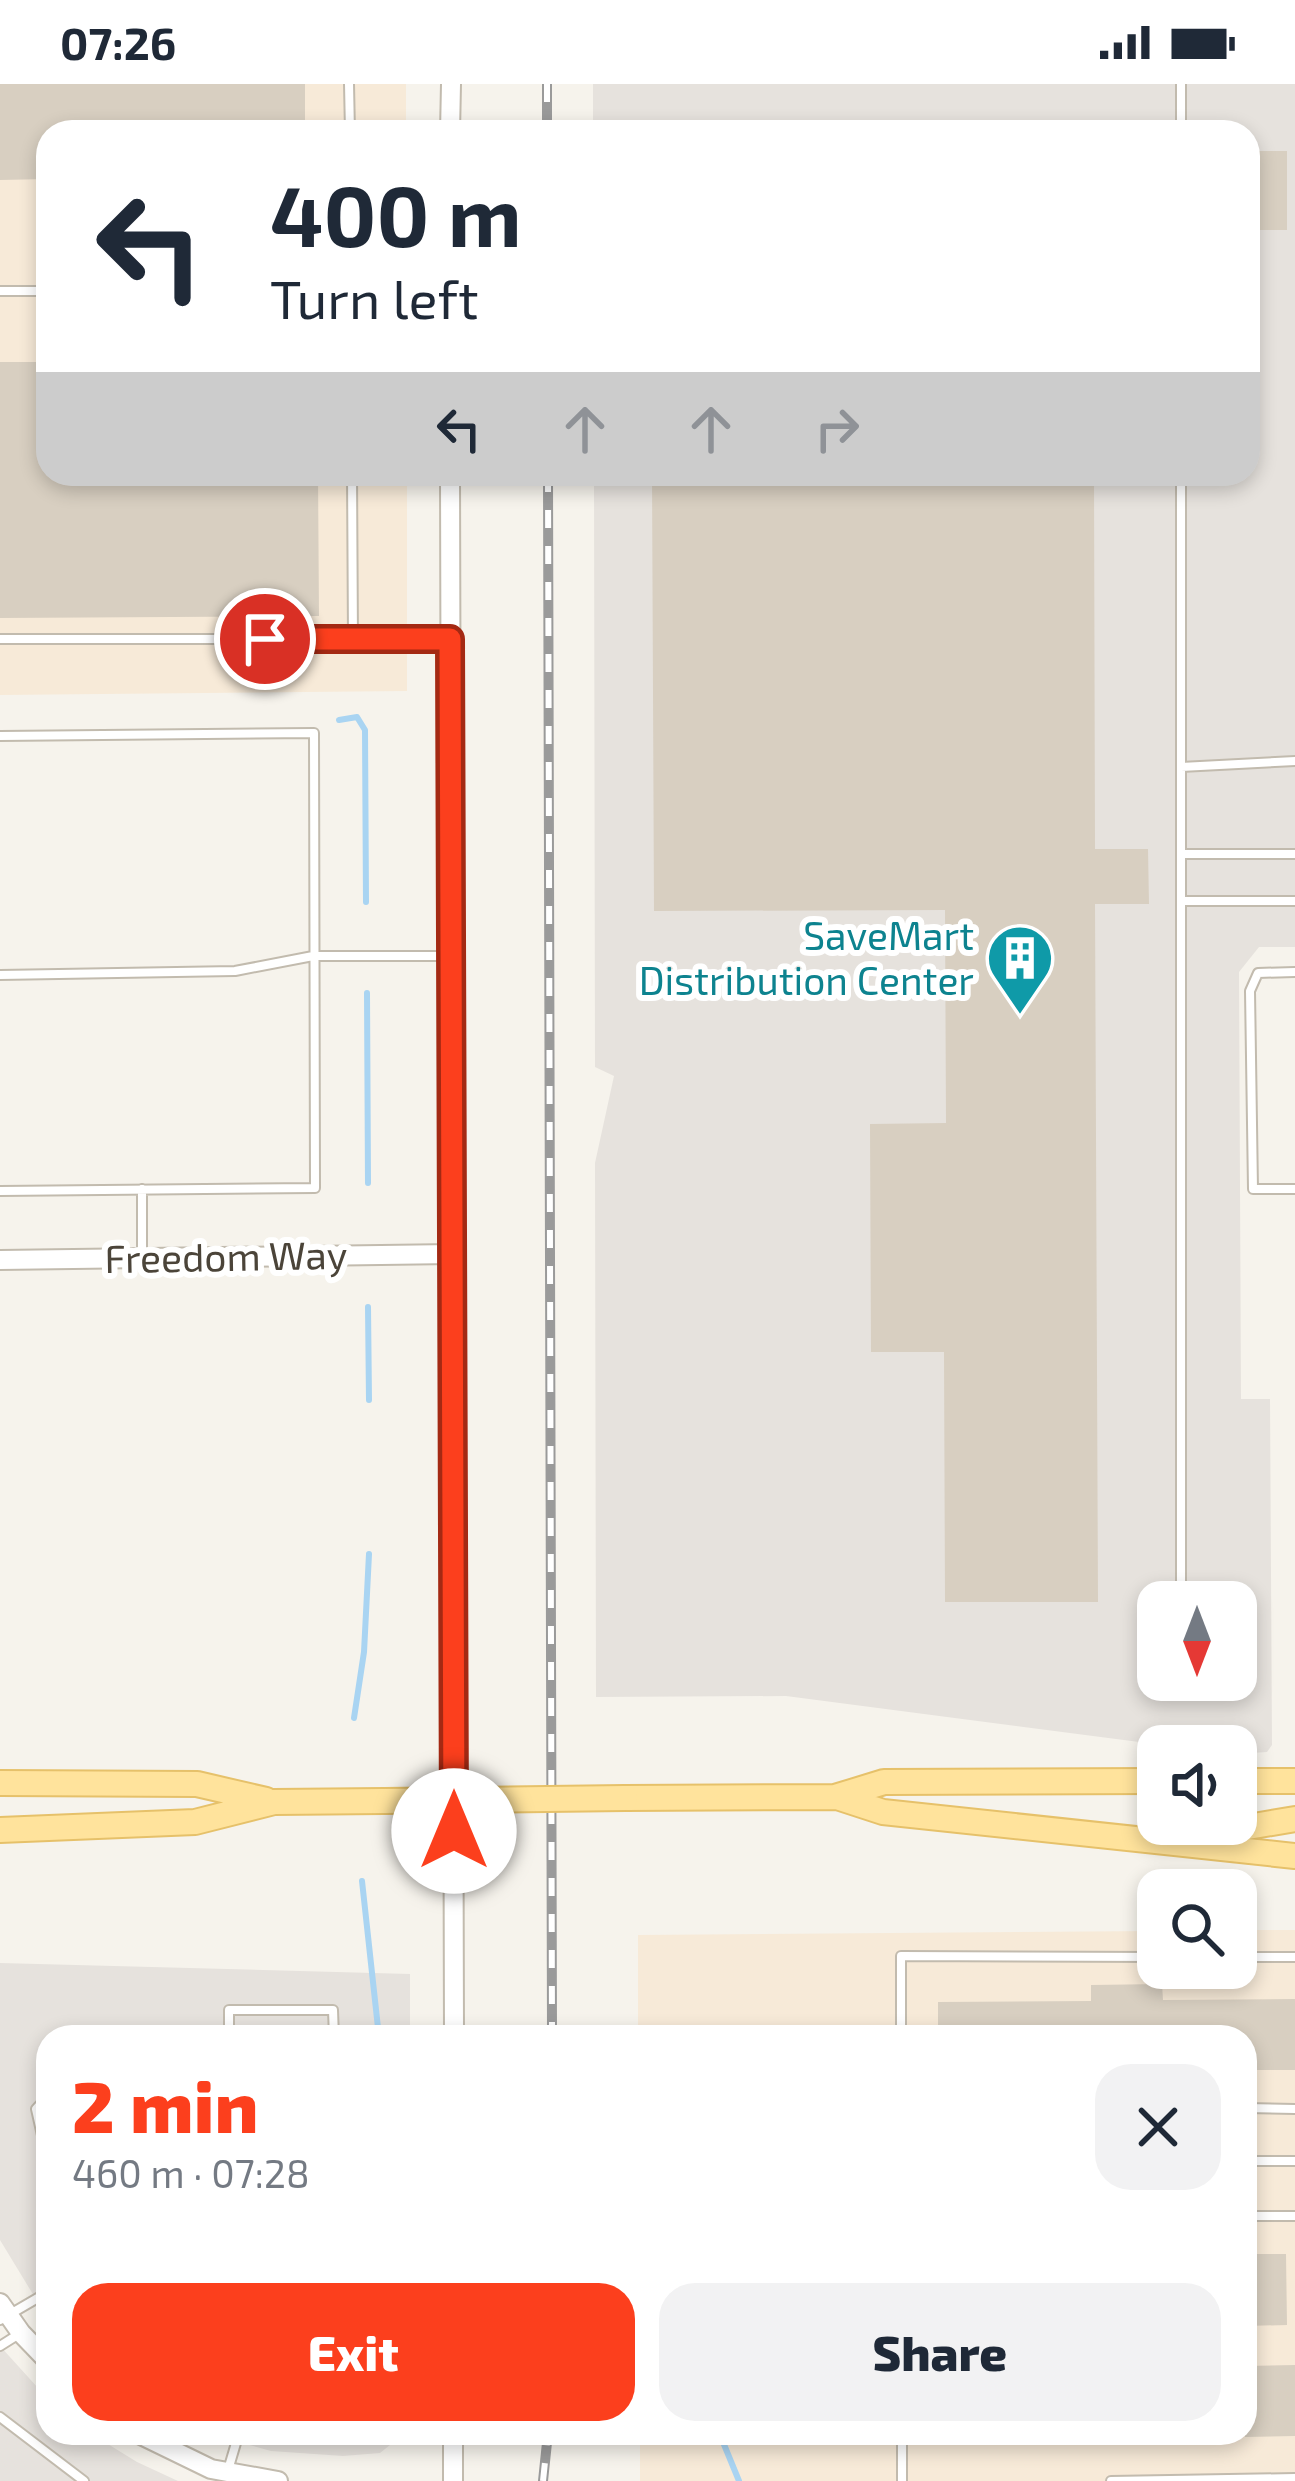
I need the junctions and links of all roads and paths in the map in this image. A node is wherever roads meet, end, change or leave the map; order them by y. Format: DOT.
graph roads {
  1 [pos="349,84"];
  2 [pos="451,84"];
  3 [pos="1180,84"];
  4 [pos="350,120"];
  5 [pos="450,120"];
  6 [pos="1180,120"];
  7 [pos="0,291"];
  8 [pos="36,291"];
  9 [pos="352,486"];
  10 [pos="450,486"];
  11 [pos="1180,486"];
  12 [pos="0,639"];
  13 [pos="353,639"];
  14 [pos="450,639"];
  15 [pos="0,736"];
  16 [pos="1295,760"];
  17 [pos="1180,767"];
  18 [pos="1180,854"];
  19 [pos="1295,854"];
  20 [pos="1295,901"];
  21 [pos="1180,902"];
  22 [pos="313,956"];
  23 [pos="452,956"];
  24 [pos="1295,972"];
  25 [pos="0,975"];
  26 [pos="1295,1189"];
  27 [pos="142,1190"];
  28 [pos="0,1191"];
  29 [pos="453,1255"];
  30 [pos="142,1258"];
  31 [pos="0,1260"];
  32 [pos="1180,1581"];
  33 [pos="1137,1781"];
  34 [pos="1257,1781"];
  35 [pos="1295,1781"];
  36 [pos="0,1783"];
  37 [pos="835,1797"];
  38 [pos="274,1802"];
  39 [pos="1295,1819"];
  40 [pos="1257,1826"];
  41 [pos="0,1830"];
  42 [pos="1137,1842"];
  43 [pos="1163,1845"];
  44 [pos="1295,1856"];
  45 [pos="1137,1957"];
  46 [pos="1257,1957"];
  47 [pos="1295,1957"];
  48 [pos="229,2025"];
  49 [pos="334,2025"];
  50 [pos="454,2025"];
  51 [pos="901,2025"];
  52 [pos="1257,2108"];
  53 [pos="1295,2109"];
  54 [pos="1257,2161"];
  55 [pos="1295,2161"];
  56 [pos="1257,2216"];
  57 [pos="1295,2216"];
  58 [pos="36,2298"];
  59 [pos="3,2313"];
  60 [pos="21,2333"];
  61 [pos="0,2347"];
  62 [pos="36,2349"];
  63 [pos="0,2417"];
  64 [pos="36,2444"];
  65 [pos="37,2445"];
  66 [pos="162,2445"];
  67 [pos="236,2445"];
  68 [pos="453,2445"];
  69 [pos="902,2445"];
  70 [pos="228,2472"];
  71 [pos="1295,2479"];
  72 [pos="84,2481"];
  73 [pos="278,2481"];
  74 [pos="453,2481"];
  75 [pos="902,2481"];
  76 [pos="1111,2481"];
  1 -- 4 [label="lane"];
  2 -- 5 [label="street"];
  3 -- 6 [label="lane"];
  7 -- 8 [label="lane"];
  9 -- 13 [label="lane"];
  10 -- 14 [label="street"];
  11 -- 17 [label="lane"];
  12 -- 13 [label="lane"];
  13 -- 14 [label="lane"];
  14 -- 23 [label="street"];
  15 -- 22 [label="lane"];
  16 -- 17 [label="lane"];
  17 -- 18 [label="lane"];
  18 -- 19 [label="lane"];
  18 -- 21 [label="lane"];
  20 -- 21 [label="lane"];
  21 -- 32 [label="lane"];
  22 -- 23 [label="lane"];
  22 -- 25 [label="lane"];
  22 -- 27 [label="lane"];
  23 -- 29 [label="street"];
  24 -- 26 [label="lane"];
  27 -- 28 [label="lane"];
  27 -- 30 [label="lane"];
  29 -- 30 [label="street, Freedom Way"];
  29 -- 50 [label="street"];
  30 -- 31 [label="street, Freedom Way"];
  33 -- 37 [label="main road"];
  34 -- 35 [label="main road"];
  36 -- 38 [label="main road"];
  37 -- 38 [label="main road, bridge"];
  37 -- 42 [label="main road"];
  38 -- 41 [label="main road"];
  39 -- 40 [label="main road"];
  43 -- 44 [label="main road"];
  45 -- 51 [label="lane"];
  46 -- 47 [label="lane"];
  48 -- 49 [label="lane"];
  52 -- 53 [label="lane"];
  54 -- 55 [label="lane"];
  56 -- 57 [label="lane"];
  58 -- 59 [label="lane"];
  59 -- 60 [label="street"];
  60 -- 61 [label="lane"];
  60 -- 62 [label="street"];
  63 -- 64 [label="lane"];
  65 -- 72 [label="lane"];
  66 -- 70 [label="street"];
  67 -- 70 [label="lane"];
  68 -- 74 [label="street"];
  69 -- 75 [label="lane"];
  70 -- 73 [label="street"];
  71 -- 76 [label="lane"];
}
